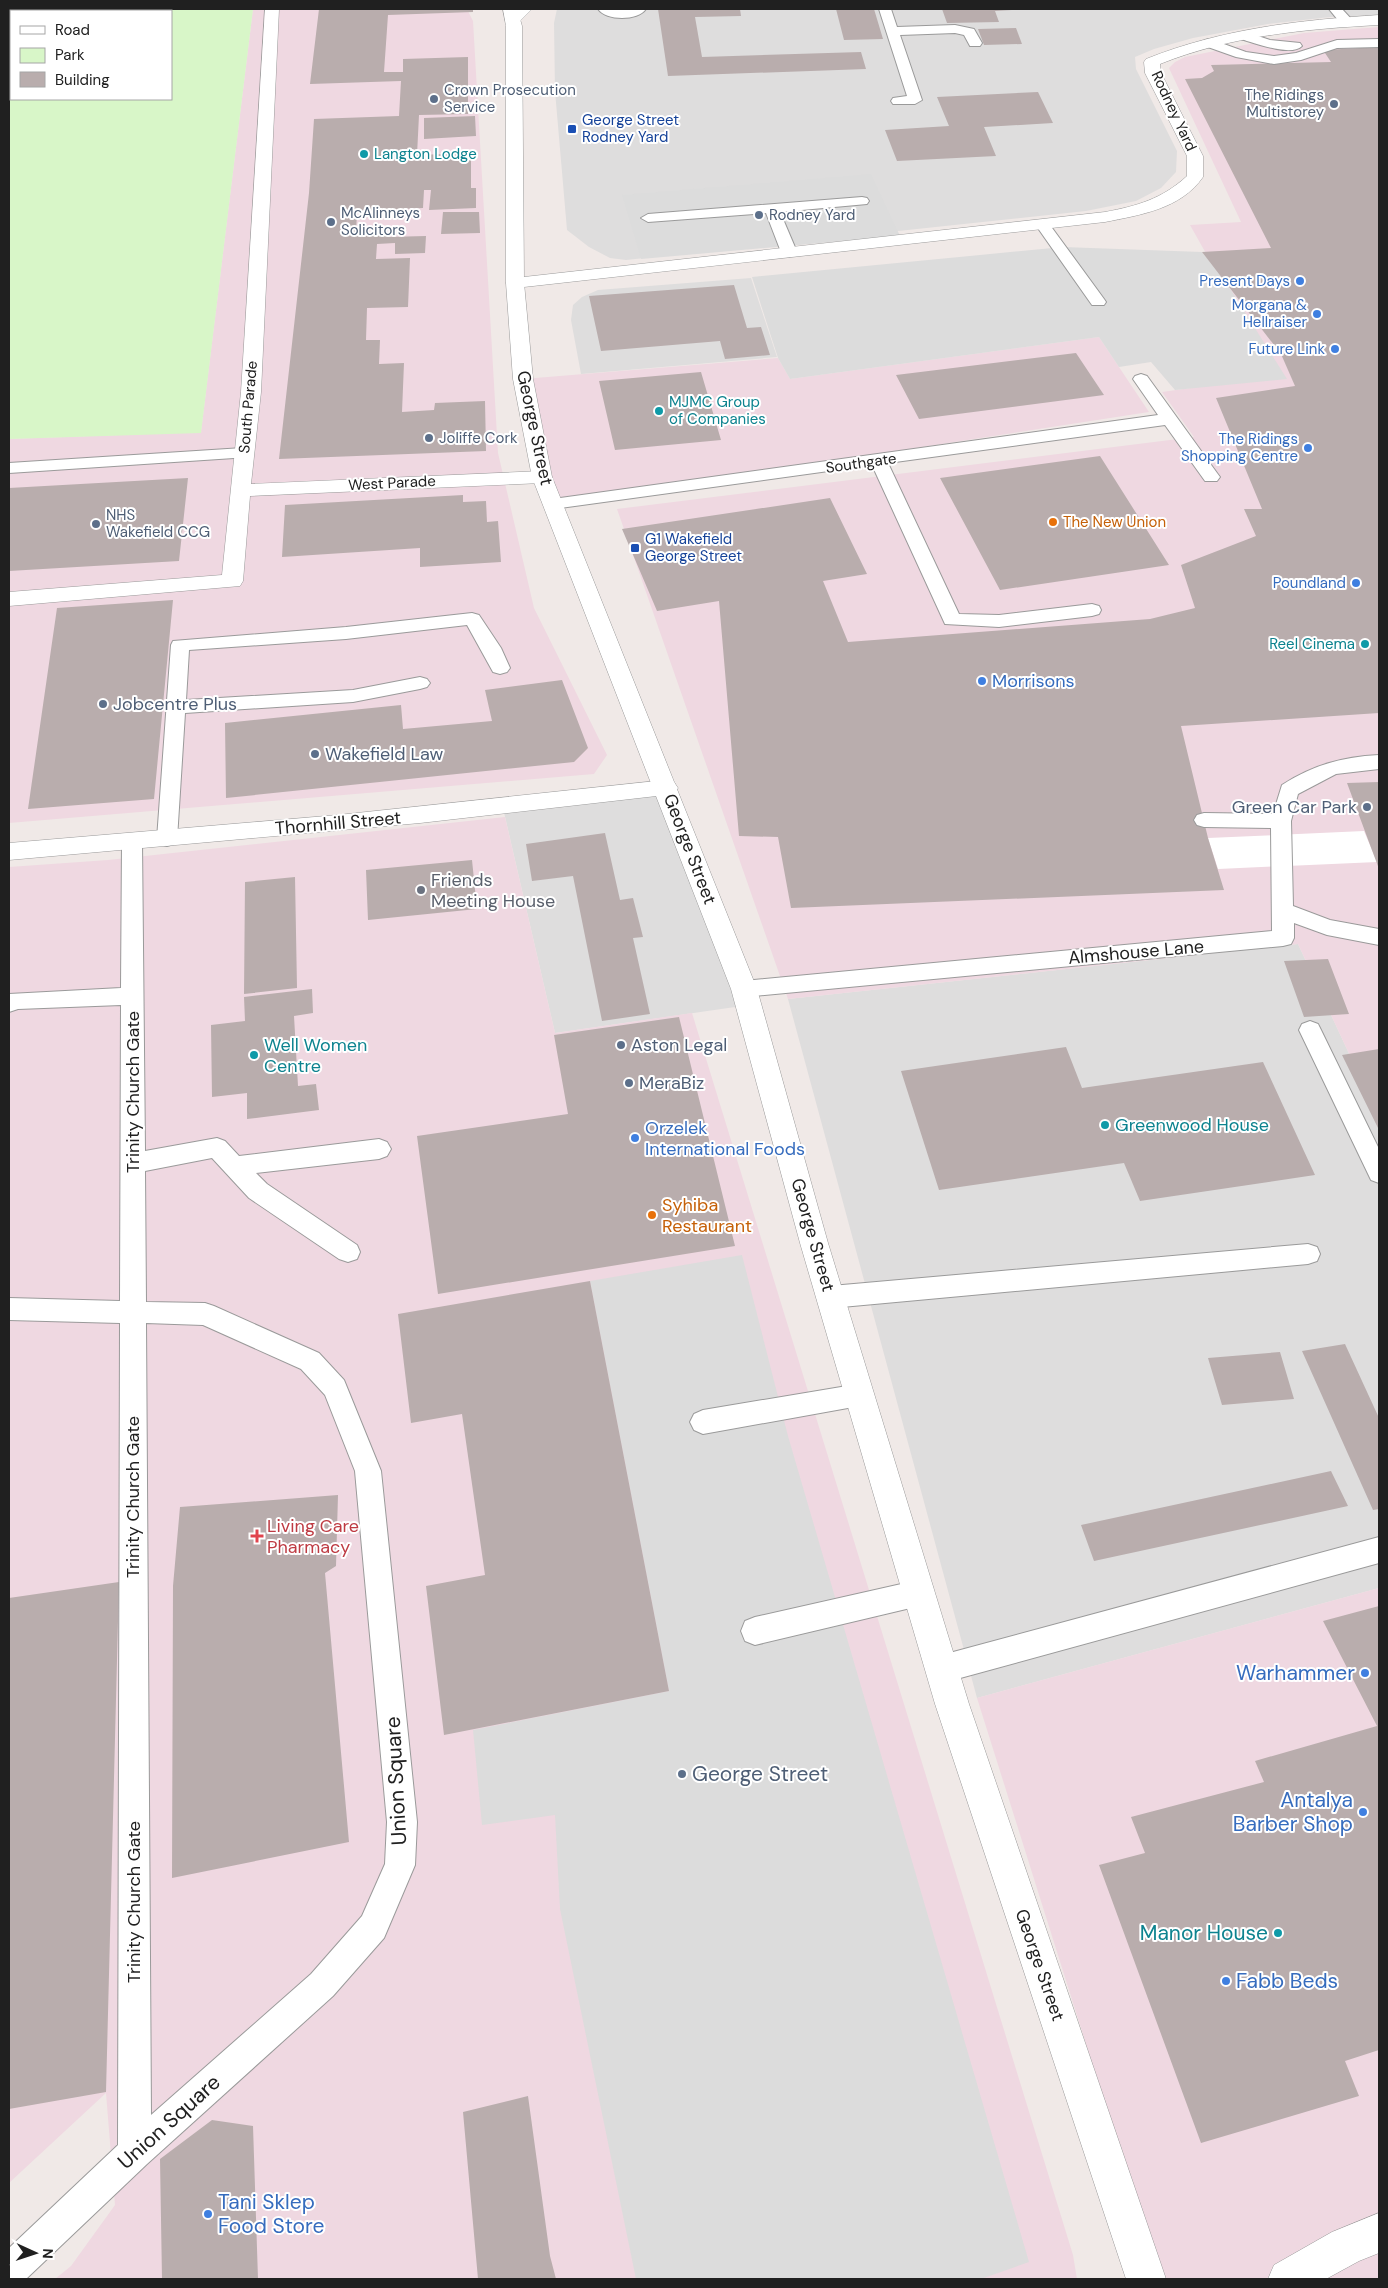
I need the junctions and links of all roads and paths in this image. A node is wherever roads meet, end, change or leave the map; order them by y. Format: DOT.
graph roads {
  1 [pos="272,9"];
  2 [pos="604,9"];
  3 [pos="640,9"];
  4 [pos="885,9"];
  5 [pos="1335,9"];
  6 [pos="516,12"];
  7 [pos="1379,20"];
  8 [pos="1347,22"];
  9 [pos="893,31"];
  10 [pos="1246,36"];
  11 [pos="975,43"];
  12 [pos="1210,43"];
  13 [pos="1379,43"];
  14 [pos="1317,49"];
  15 [pos="898,100"];
  16 [pos="862,201"];
  17 [pos="771,208"];
  18 [pos="648,218"];
  19 [pos="1042,224"];
  20 [pos="789,252"];
  21 [pos="515,283"];
  22 [pos="1098,302"];
  23 [pos="1141,379"];
  24 [pos="1168,419"];
  25 [pos="243,452"];
  26 [pos="879,460"];
  27 [pos="9,468"];
  28 [pos="542,476"];
  29 [pos="1211,477"];
  30 [pos="242,490"];
  31 [pos="553,504"];
  32 [pos="9,599"];
  33 [pos="1092,610"];
  34 [pos="500,668"];
  35 [pos="420,683"];
  36 [pos="175,707"];
  37 [pos="1379,762"];
  38 [pos="666,788"];
  39 [pos="1204,820"];
  40 [pos="1282,821"];
  41 [pos="167,839"];
  42 [pos="132,842"];
  43 [pos="9,852"];
  44 [pos="1283,911"];
  45 [pos="1379,937"];
  46 [pos="744,989"];
  47 [pos="133,996"];
  48 [pos="9,1004"];
  49 [pos="1310,1030"];
  50 [pos="378,1148"];
  51 [pos="133,1162"];
  52 [pos="234,1166"];
  53 [pos="1379,1173"];
  54 [pos="348,1252"];
  55 [pos="1308,1254"];
  56 [pos="830,1297"];
  57 [pos="9,1309"];
  58 [pos="133,1313"];
  59 [pos="859,1395"];
  60 [pos="703,1422"];
  61 [pos="1379,1550"];
  62 [pos="919,1593"];
  63 [pos="756,1631"];
  64 [pos="942,1669"];
  65 [pos="135,2152"];
  66 [pos="1379,2233"];
  67 [pos="9,2272"];
  68 [pos="1146,2279"];
  69 [pos="1288,2279"];
  1 -- 25 [label="street, South Parade"];
  2 -- 3 [label="lane"];
  4 -- 9 [label="lane"];
  5 -- 8 [label="lane"];
  6 -- 21 [label="street, George Street"];
  7 -- 8 [label="street, Rodney Yard"];
  8 -- 10 [label="street, Rodney Yard"];
  9 -- 11 [label="lane"];
  9 -- 15 [label="lane"];
  10 -- 12 [label="street, Rodney Yard"];
  10 -- 14 [label="lane"];
  12 -- 14 [label="lane"];
  12 -- 19 [label="street, Rodney Yard"];
  13 -- 14 [label="lane"];
  16 -- 17 [label="lane"];
  17 -- 18 [label="lane"];
  17 -- 20 [label="lane"];
  19 -- 20 [label="street, Rodney Yard"];
  19 -- 22 [label="lane"];
  20 -- 21 [label="street, Rodney Yard"];
  21 -- 28 [label="street, George Street"];
  23 -- 24 [label="lane"];
  24 -- 26 [label="lane, Southgate"];
  24 -- 29 [label="lane"];
  25 -- 27 [label="lane"];
  25 -- 30 [label="street, South Parade"];
  26 -- 31 [label="lane, Southgate"];
  26 -- 33 [label="lane"];
  28 -- 30 [label="street, West Parade"];
  28 -- 31 [label="street, George Street"];
  30 -- 32 [label="street, South Parade"];
  31 -- 38 [label="street, George Street"];
  34 -- 36 [label="lane"];
  35 -- 36 [label="lane"];
  36 -- 41 [label="lane"];
  37 -- 40 [label="lane, Almshouse Lane"];
  38 -- 41 [label="street, Thornhill Street"];
  38 -- 46 [label="street, George Street"];
  39 -- 40 [label="lane"];
  40 -- 44 [label="lane, Almshouse Lane"];
  41 -- 42 [label="street, Thornhill Street"];
  42 -- 43 [label="street, Thornhill Street"];
  42 -- 47 [label="lane, Trinity Church Gate"];
  44 -- 45 [label="lane"];
  44 -- 46 [label="lane, Almshouse Lane"];
  46 -- 56 [label="street, George Street"];
  47 -- 48 [label="lane"];
  47 -- 51 [label="lane, Trinity Church Gate"];
  49 -- 53 [label="lane"];
  50 -- 52 [label="lane"];
  51 -- 52 [label="lane"];
  51 -- 58 [label="lane, Trinity Church Gate"];
  52 -- 54 [label="lane"];
  55 -- 56 [label="lane"];
  56 -- 59 [label="street, George Street"];
  57 -- 58 [label="lane, Union Square"];
  58 -- 65 [label="lane, Trinity Church Gate"];
  58 -- 65 [label="lane, Union Square"];
  59 -- 60 [label="lane"];
  59 -- 62 [label="street, George Street"];
  61 -- 64 [label="lane"];
  62 -- 63 [label="lane"];
  62 -- 64 [label="street, George Street"];
  64 -- 68 [label="street, George Street"];
  65 -- 67 [label="lane, Union Square"];
  66 -- 69 [label="street"];
}
